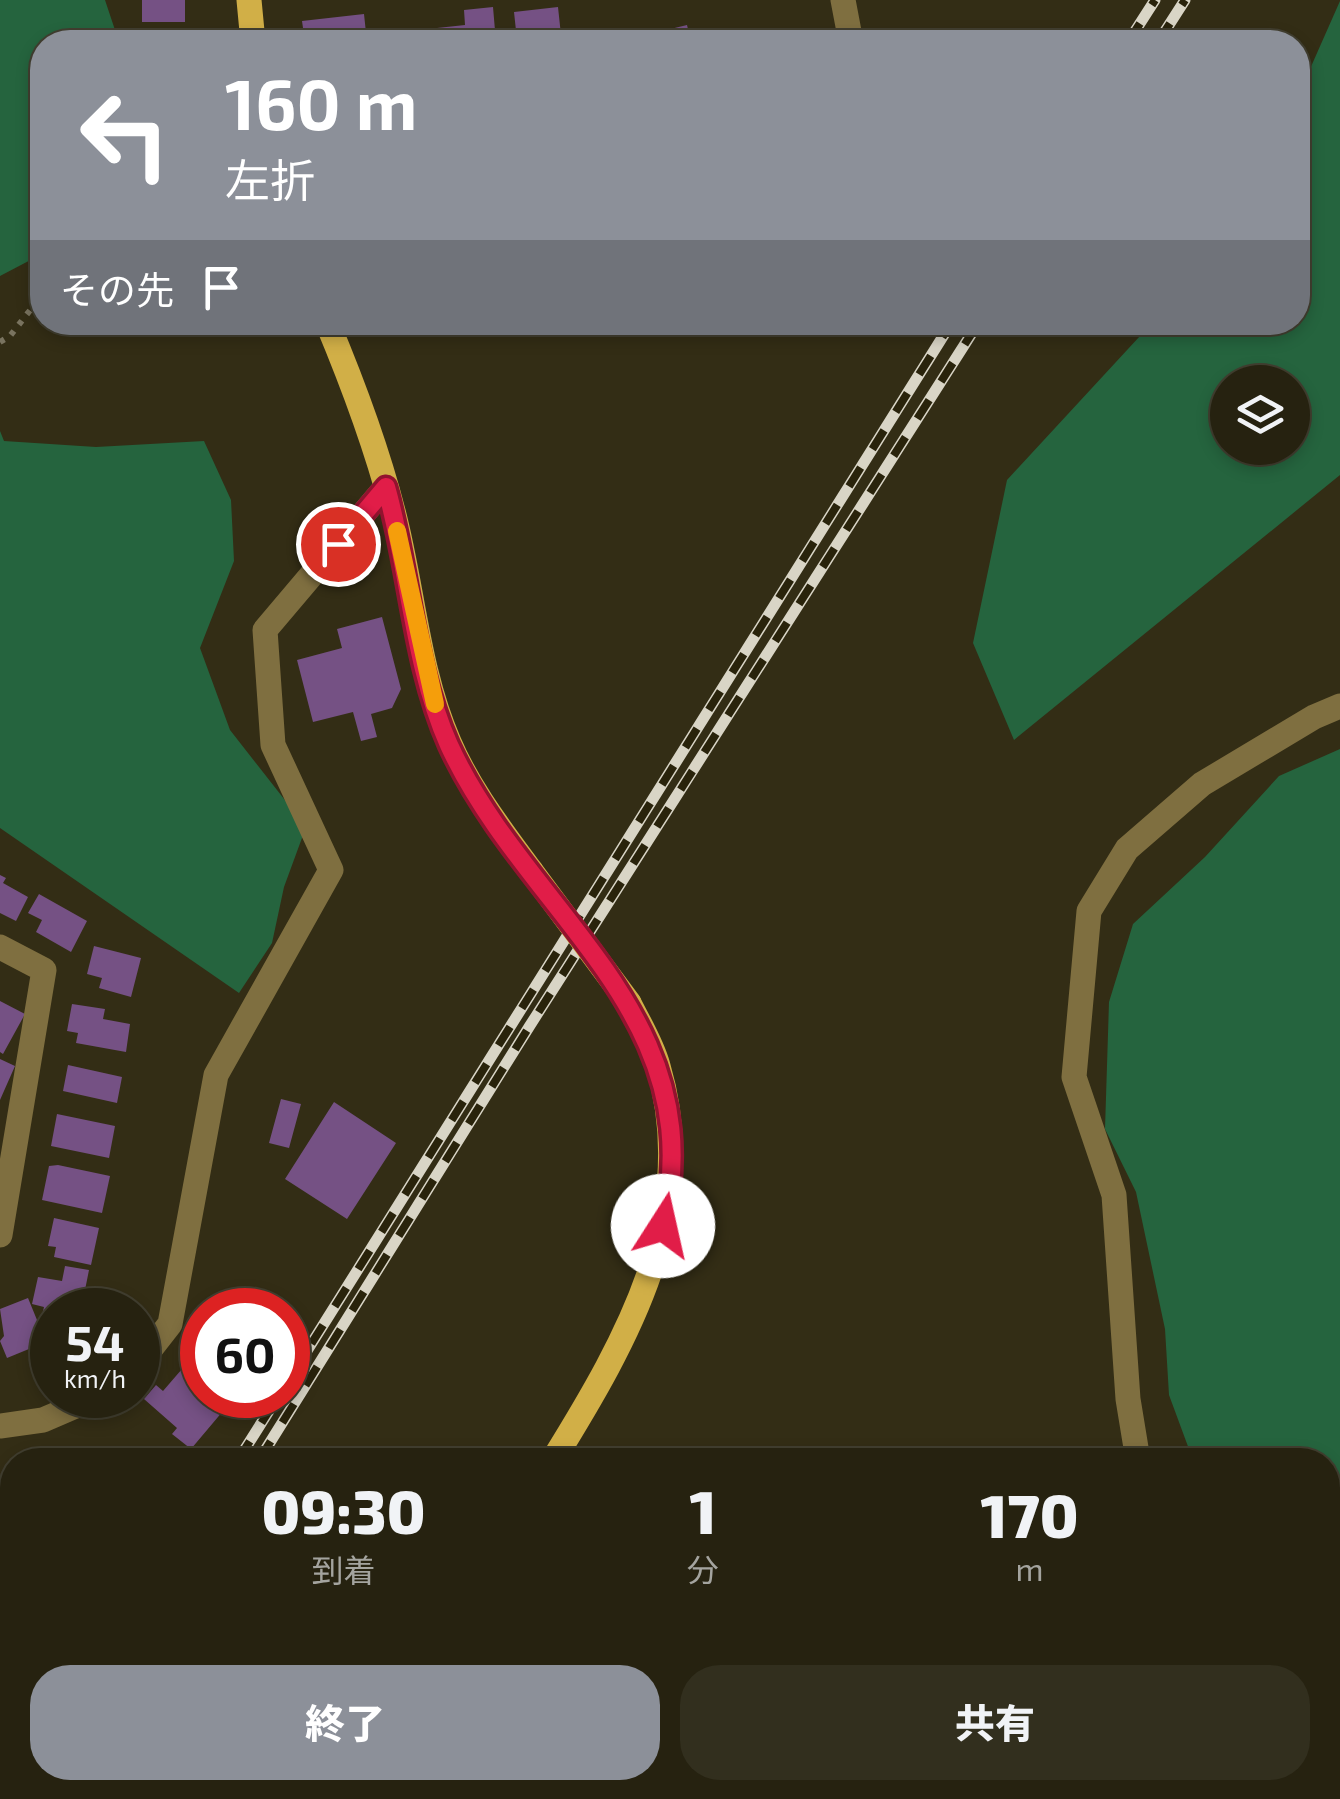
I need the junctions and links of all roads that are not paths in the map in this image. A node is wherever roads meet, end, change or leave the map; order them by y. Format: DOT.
graph roads {
  1 [pos="249,0"];
  2 [pos="843,0"];
  3 [pos="251,30"];
  4 [pos="849,30"];
  5 [pos="332,335"];
  6 [pos="386,487"];
  7 [pos="1340,706"];
  8 [pos="0,946"];
  9 [pos="8,1131"];
  10 [pos="0,1235"];
  11 [pos="160,1337"];
  12 [pos="48,1418"];
  13 [pos="0,1426"];
  14 [pos="561,1448"];
  15 [pos="1136,1448"];
  1 -- 3 [label="main road"];
  2 -- 4 [label="street"];
  5 -- 6 [label="main road"];
  6 -- 11 [label="street"];
  6 -- 14 [label="main road, bridge"];
  7 -- 15 [label="street"];
  8 -- 9 [label="street"];
  9 -- 10 [label="street"];
  12 -- 13 [label="street"];
}
